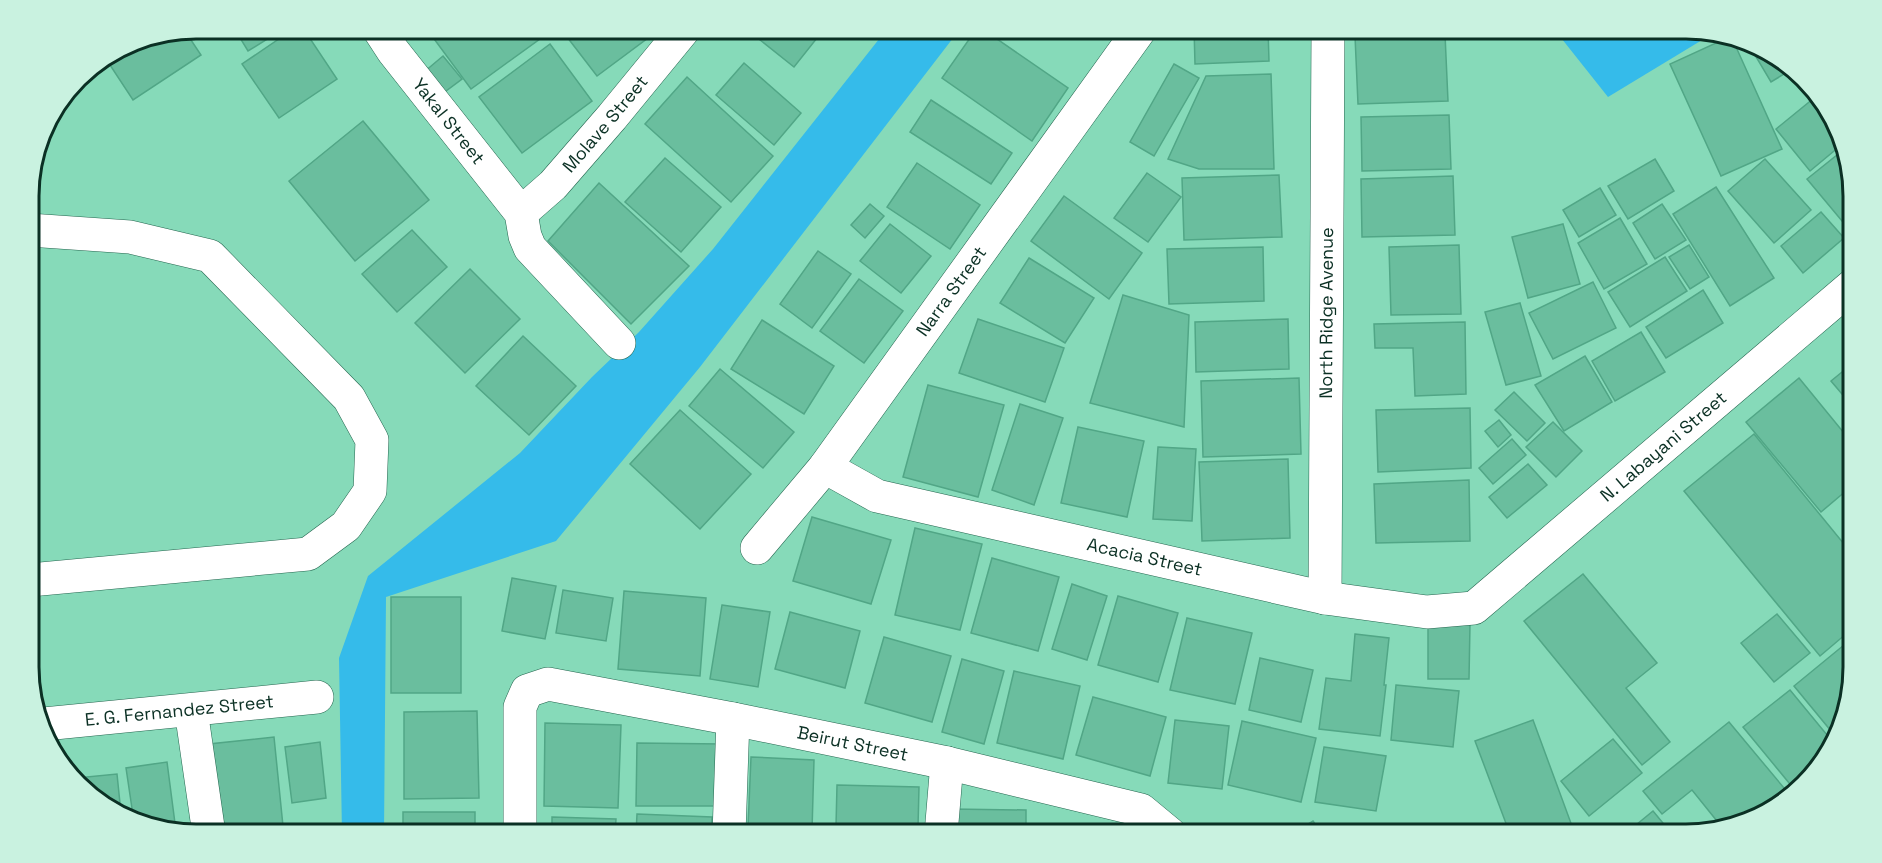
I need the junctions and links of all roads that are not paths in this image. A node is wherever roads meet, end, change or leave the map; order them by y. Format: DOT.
graph roads {
  1 [pos="385,39"];
  2 [pos="676,39"];
  3 [pos="1132,39"];
  4 [pos="1328,39"];
  5 [pos="521,213"];
  6 [pos="39,231"];
  7 [pos="1843,293"];
  8 [pos="619,343"];
  9 [pos="825,467"];
  10 [pos="757,548"];
  11 [pos="39,579"];
  12 [pos="1325,598"];
  13 [pos="1474,608"];
  14 [pos="317,697"];
  15 [pos="191,710"];
  16 [pos="733,719"];
  17 [pos="50,723"];
  18 [pos="947,763"];
  19 [pos="208,824"];
  20 [pos="520,824"];
  21 [pos="729,824"];
  22 [pos="942,824"];
  23 [pos="1158,824"];
  1 -- 5 [label="street, Yakal Street"];
  2 -- 5 [label="street, Molave Street"];
  3 -- 9 [label="street, Narra Street"];
  4 -- 12 [label="street, North Ridge Avenue"];
  5 -- 8 [label="street"];
  6 -- 11 [label="street"];
  7 -- 13 [label="street, N. Labayani Street"];
  9 -- 10 [label="street, Narra Street"];
  9 -- 12 [label="street, Acacia Street"];
  12 -- 13 [label="street, Acacia Street"];
  14 -- 15 [label="street, E. G. Fernandez Street"];
  15 -- 17 [label="street, E. G. Fernandez Street"];
  15 -- 19 [label="street"];
  16 -- 18 [label="street, Beirut Street"];
  16 -- 20 [label="street, Beirut Street"];
  16 -- 21 [label="street"];
  18 -- 22 [label="street"];
  18 -- 23 [label="street, Beirut Street"];
}
